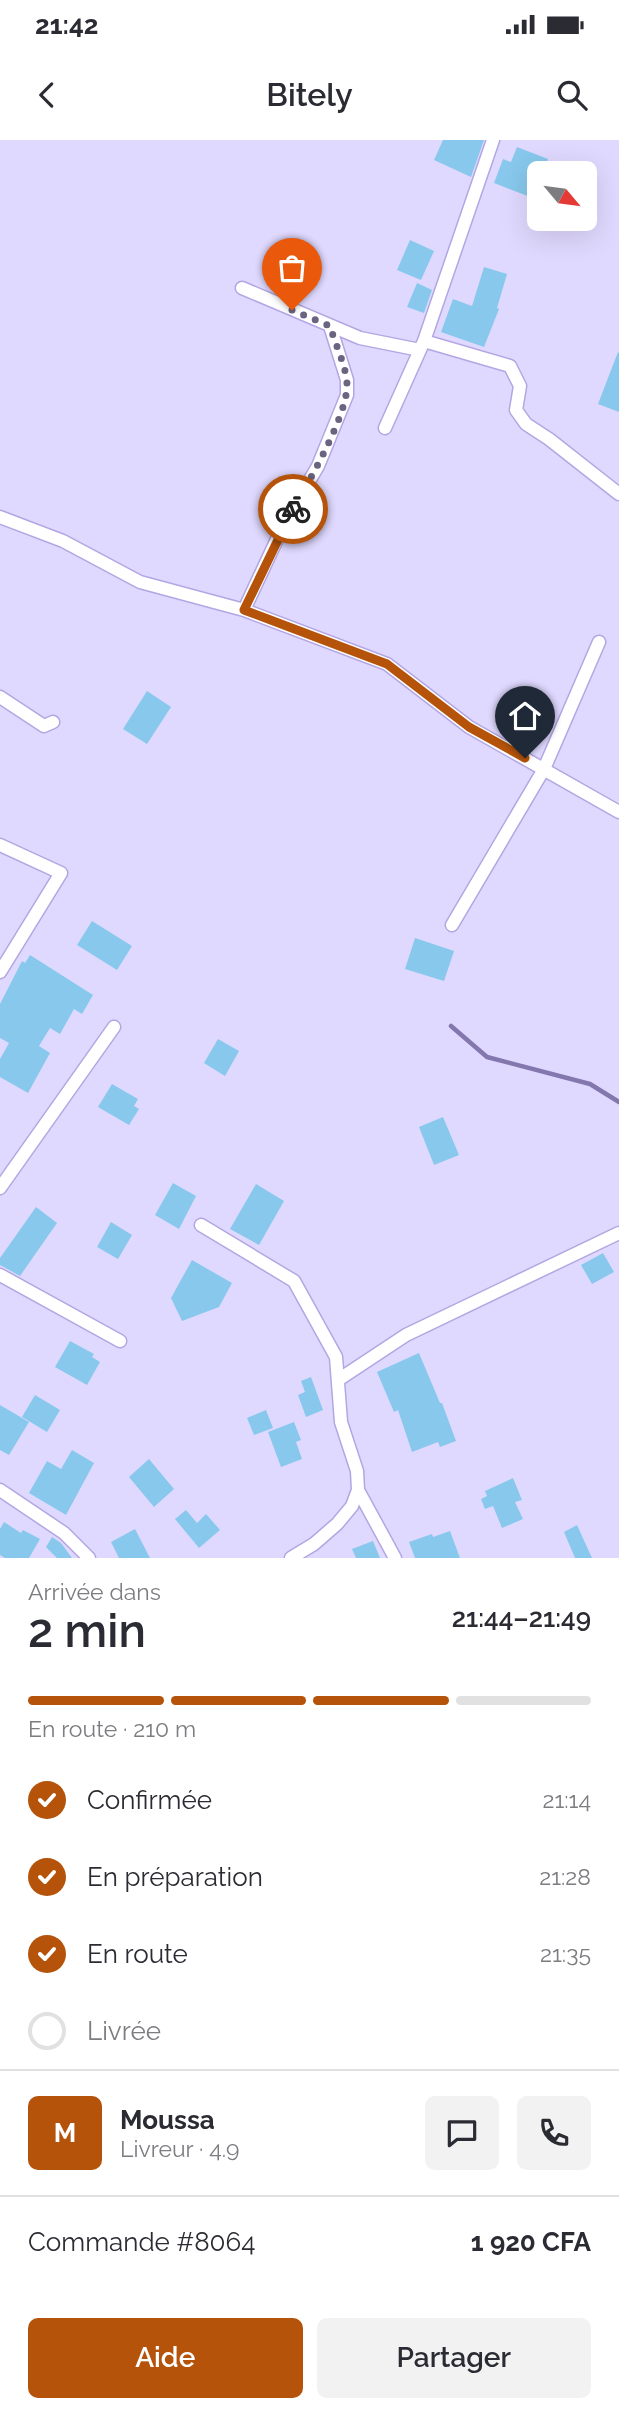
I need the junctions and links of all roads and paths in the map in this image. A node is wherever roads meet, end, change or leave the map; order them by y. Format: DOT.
graph roads {
  1 [pos="494,140"];
  2 [pos="242,288"];
  3 [pos="330,326"];
  4 [pos="422,345"];
  5 [pos="384,428"];
  6 [pos="619,494"];
  7 [pos="0,517"];
  8 [pos="244,610"];
  9 [pos="599,642"];
  10 [pos="0,698"];
  11 [pos="53,722"];
  12 [pos="544,769"];
  13 [pos="619,812"];
  14 [pos="0,845"];
  15 [pos="452,925"];
  16 [pos="0,972"];
  17 [pos="114,1027"];
  18 [pos="0,1188"];
  19 [pos="201,1224"];
  20 [pos="619,1233"];
  21 [pos="0,1275"];
  22 [pos="120,1341"];
  23 [pos="338,1380"];
  24 [pos="0,1490"];
  25 [pos="358,1490"];
  26 [pos="89,1558"];
  27 [pos="290,1558"];
  28 [pos="396,1558"];
  1 -- 4 [label="street"];
  2 -- 3 [label="street"];
  3 -- 4 [label="street"];
  3 -- 8 [label="street"];
  4 -- 5 [label="street"];
  4 -- 6 [label="street"];
  7 -- 8 [label="street"];
  8 -- 12 [label="street"];
  9 -- 12 [label="street"];
  10 -- 11 [label="street"];
  12 -- 13 [label="street"];
  12 -- 15 [label="street"];
  14 -- 16 [label="street"];
  17 -- 18 [label="street"];
  19 -- 23 [label="street"];
  20 -- 23 [label="street"];
  21 -- 22 [label="street"];
  23 -- 25 [label="street"];
  24 -- 26 [label="street"];
  25 -- 27 [label="street"];
  25 -- 28 [label="street"];
}
